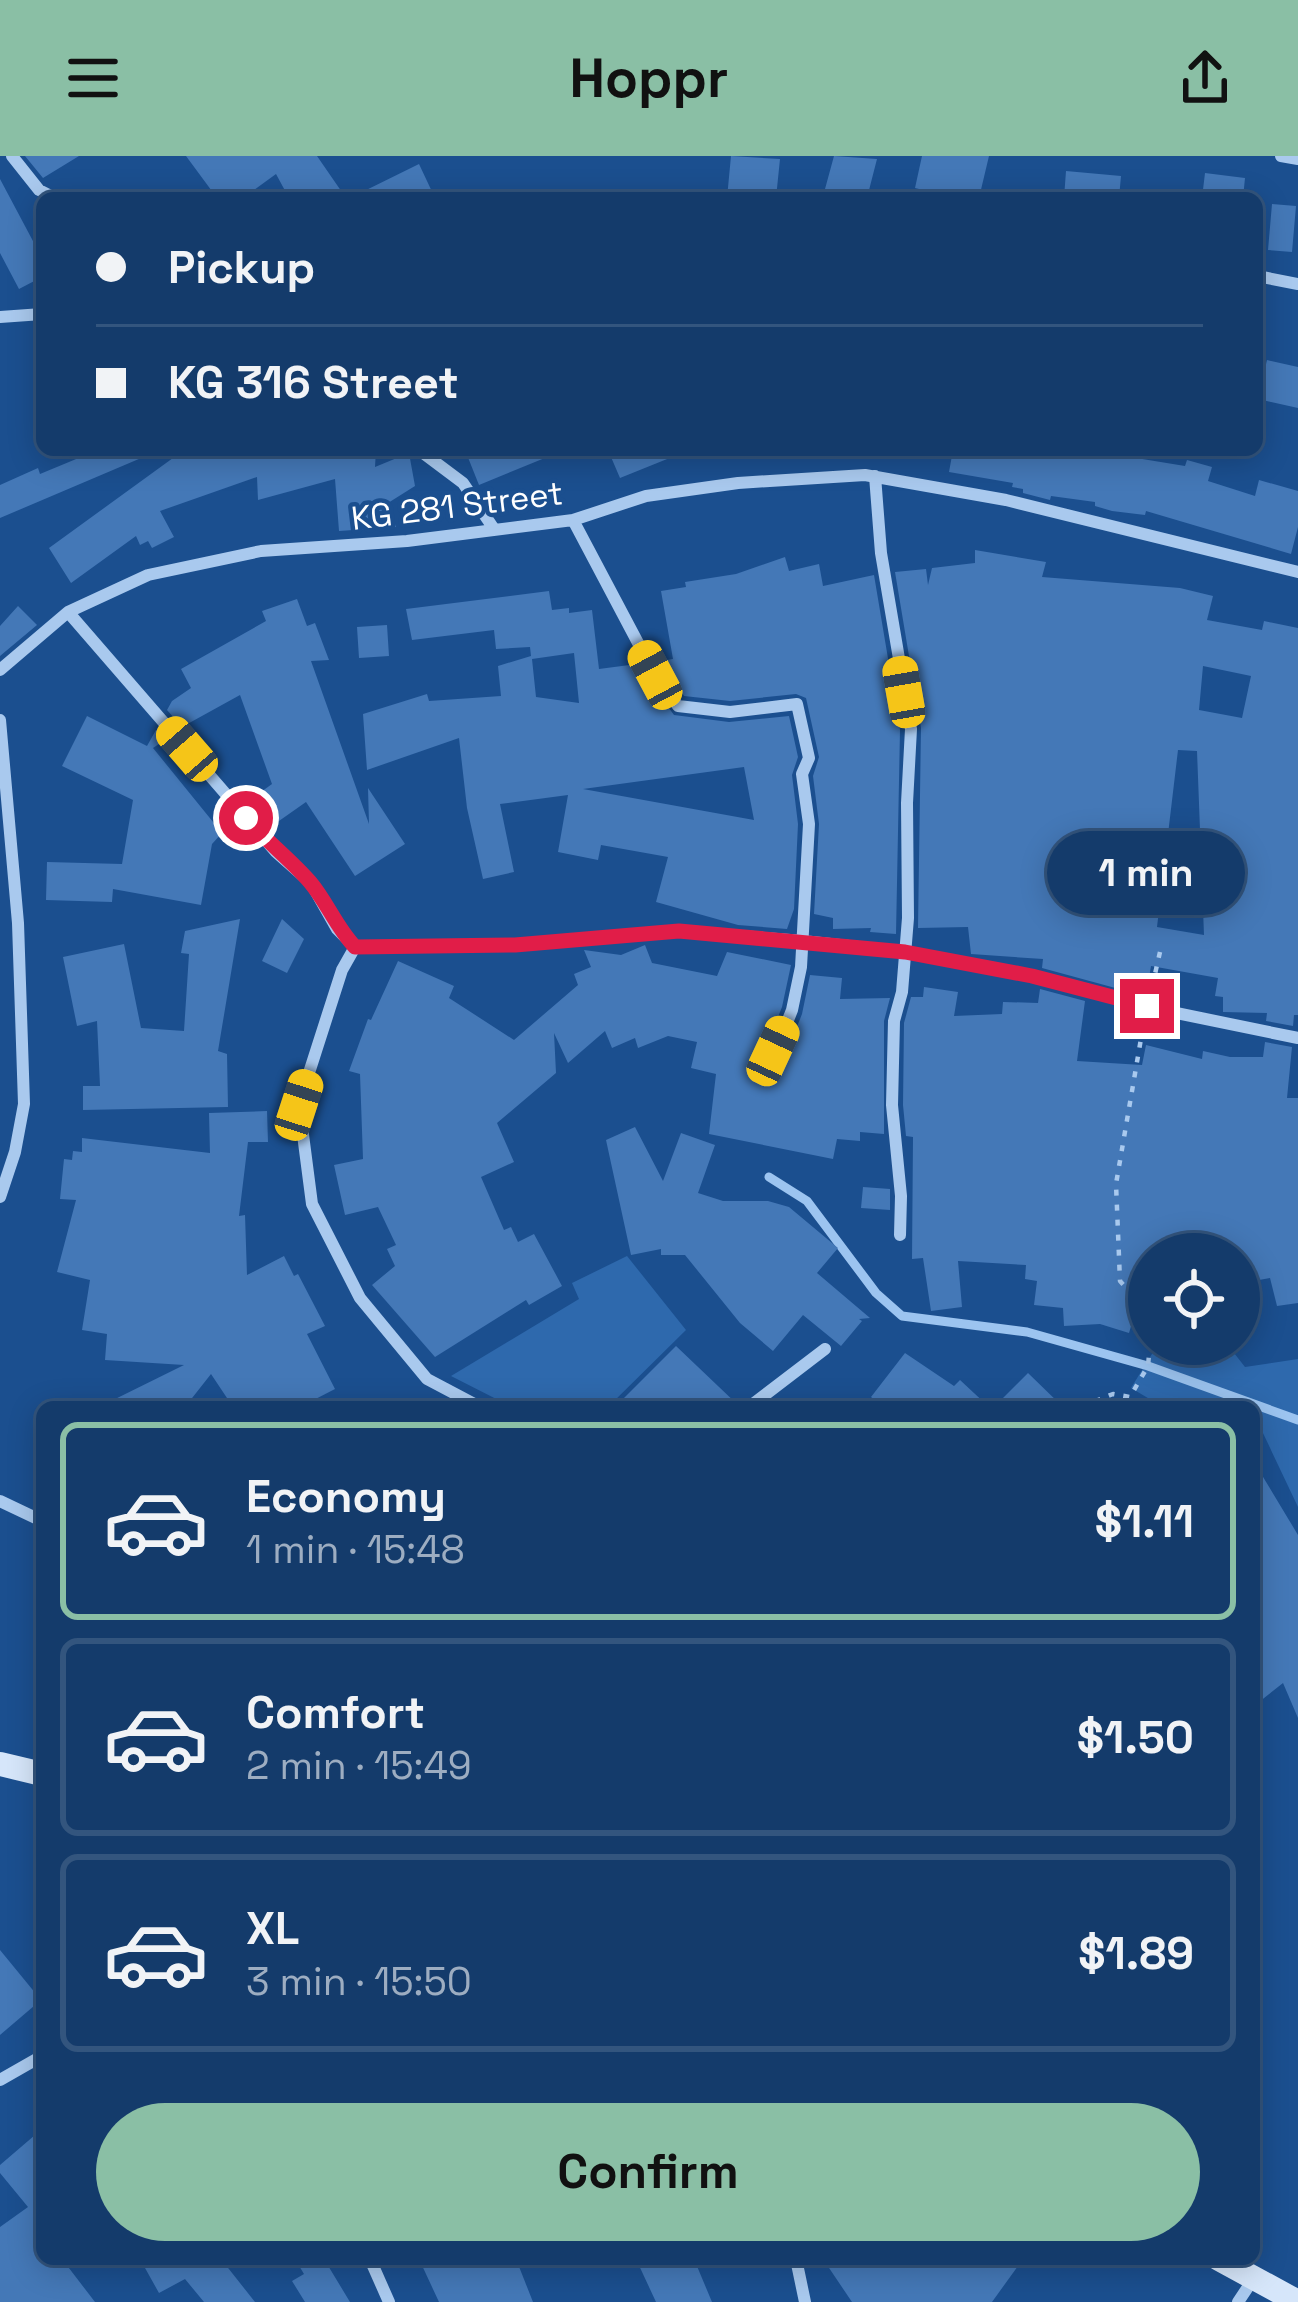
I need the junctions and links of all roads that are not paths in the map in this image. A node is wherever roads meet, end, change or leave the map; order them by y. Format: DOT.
graph roads {
  1 [pos="12,156"];
  2 [pos="1281,156"];
  3 [pos="1298,159"];
  4 [pos="43,192"];
  5 [pos="1263,277"];
  6 [pos="1298,284"];
  7 [pos="36,314"];
  8 [pos="0,317"];
  9 [pos="427,456"];
  10 [pos="875,476"];
  11 [pos="573,520"];
  12 [pos="494,529"];
  13 [pos="1298,572"];
  14 [pos="68,612"];
  15 [pos="0,670"];
  16 [pos="0,719"];
  17 [pos="802,941"];
  18 [pos="355,947"];
  19 [pos="905,952"];
  20 [pos="1298,1038"];
  21 [pos="769,1069"];
  22 [pos="0,1197"];
  23 [pos="900,1234"];
  24 [pos="825,1349"];
  25 [pos="469,1401"];
  26 [pos="757,1401"];
  27 [pos="0,1501"];
  28 [pos="36,1517"];
  29 [pos="0,1764"];
  30 [pos="36,1773"];
  31 [pos="36,2059"];
  32 [pos="0,2080"];
  33 [pos="373,2265"];
  34 [pos="797,2265"];
  35 [pos="1231,2265"];
  36 [pos="1254,2278"];
  37 [pos="389,2302"];
  38 [pos="805,2302"];
  39 [pos="1238,2302"];
  40 [pos="1298,2302"];
  1 -- 4 [label="street"];
  2 -- 3 [label="street"];
  5 -- 6 [label="street"];
  7 -- 8 [label="street"];
  9 -- 12 [label="street"];
  10 -- 11 [label="street, KG 281 Street"];
  10 -- 13 [label="street, KG 281 Street"];
  10 -- 19 [label="street"];
  11 -- 12 [label="street, KG 281 Street"];
  11 -- 17 [label="street"];
  12 -- 14 [label="street, KG 281 Street"];
  14 -- 15 [label="street, KG 281 Street"];
  14 -- 18 [label="street"];
  16 -- 22 [label="street"];
  17 -- 18 [label="street"];
  17 -- 19 [label="street"];
  17 -- 21 [label="street"];
  18 -- 25 [label="street"];
  19 -- 20 [label="street"];
  19 -- 23 [label="street"];
  24 -- 26 [label="street"];
  27 -- 28 [label="street"];
  29 -- 30 [label="main road"];
  31 -- 32 [label="street"];
  33 -- 37 [label="street"];
  34 -- 38 [label="street"];
  35 -- 36 [label="main road"];
  36 -- 39 [label="street"];
  36 -- 40 [label="main road"];
}
